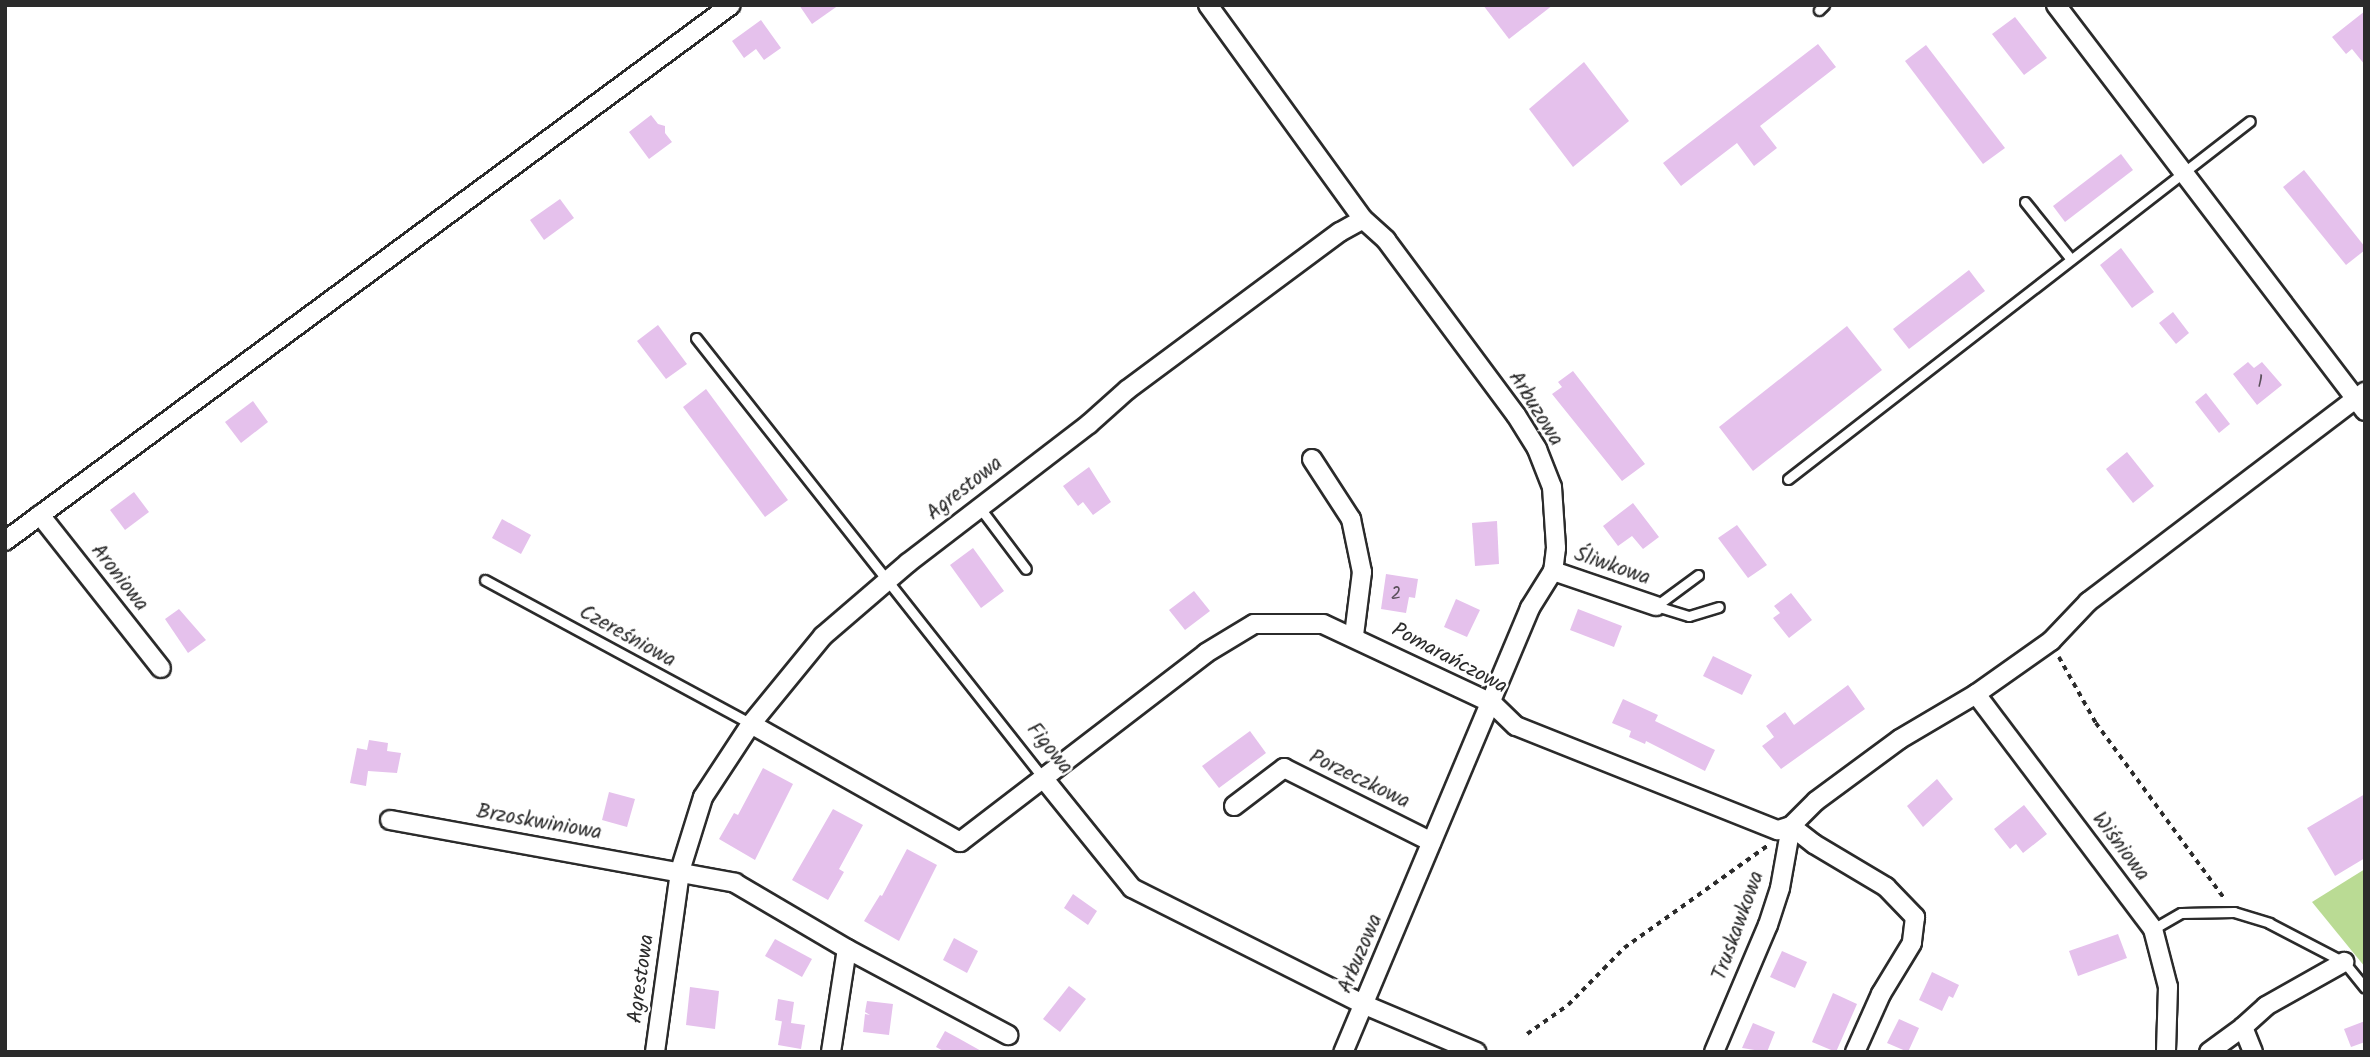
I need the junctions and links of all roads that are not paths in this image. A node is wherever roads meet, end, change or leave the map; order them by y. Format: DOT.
graph roads {
  1 [pos="730,5"];
  2 [pos="1208,5"];
  3 [pos="2056,5"];
  4 [pos="2250,121"];
  5 [pos="2183,170"];
  6 [pos="2025,202"];
  7 [pos="1363,219"];
  8 [pos="2070,258"];
  9 [pos="696,338"];
  10 [pos="2362,401"];
  11 [pos="1312,459"];
  12 [pos="1788,480"];
  13 [pos="980,508"];
  14 [pos="40,515"];
  15 [pos="5,541"];
  16 [pos="1026,569"];
  17 [pos="1553,571"];
  18 [pos="1698,575"];
  19 [pos="485,580"];
  20 [pos="886,582"];
  21 [pos="1657,606"];
  22 [pos="1719,607"];
  23 [pos="1354,635"];
  24 [pos="161,668"];
  25 [pos="1976,694"];
  26 [pos="1492,703"];
  27 [pos="751,724"];
  28 [pos="1044,779"];
  29 [pos="1234,806"];
  30 [pos="390,820"];
  31 [pos="1784,828"];
  32 [pos="1432,842"];
  33 [pos="680,871"];
  34 [pos="2153,929"];
  35 [pos="847,949"];
  36 [pos="2344,962"];
  37 [pos="2365,988"];
  38 [pos="1365,1005"];
  39 [pos="2243,1027"];
  40 [pos="1009,1035"];
  41 [pos="655,1052"];
  42 [pos="831,1052"];
  43 [pos="1343,1052"];
  44 [pos="1476,1052"];
  45 [pos="1714,1052"];
  46 [pos="1855,1052"];
  47 [pos="2166,1052"];
  48 [pos="2209,1052"];
  49 [pos="2253,1052"];
  1 -- 14 [label="street"];
  2 -- 7 [label="street, Arbuzowa"];
  3 -- 5 [label="street"];
  4 -- 5 [label="lane"];
  5 -- 8 [label="lane"];
  5 -- 10 [label="street"];
  6 -- 8 [label="lane"];
  7 -- 13 [label="street, Agrestowa"];
  7 -- 17 [label="street, Arbuzowa"];
  8 -- 12 [label="lane"];
  9 -- 20 [label="lane, Figowa"];
  10 -- 25 [label="street"];
  11 -- 23 [label="street"];
  13 -- 16 [label="lane"];
  13 -- 20 [label="street, Agrestowa"];
  14 -- 15 [label="street"];
  14 -- 24 [label="street, Aroniowa"];
  17 -- 21 [label="street, Śliwkowa"];
  17 -- 26 [label="street, Arbuzowa"];
  18 -- 21 [label="lane"];
  19 -- 27 [label="lane, Czereśniowa"];
  20 -- 27 [label="street, Agrestowa"];
  20 -- 28 [label="lane, Figowa"];
  21 -- 22 [label="lane"];
  23 -- 26 [label="street, Pomarańczowa"];
  23 -- 28 [label="street, Pomarańczowa"];
  25 -- 31 [label="street"];
  25 -- 34 [label="street, Wiśniowa"];
  26 -- 31 [label="street, Pomarańczowa"];
  26 -- 32 [label="street, Arbuzowa"];
  27 -- 28 [label="street, Pomarańczowa"];
  27 -- 33 [label="street, Agrestowa"];
  28 -- 38 [label="street, Figowa"];
  29 -- 32 [label="street, Porzeczkowa"];
  30 -- 33 [label="street, Brzoskwiniowa"];
  31 -- 45 [label="street, Truskawkowa"];
  31 -- 46 [label="street, Pomarańczowa"];
  32 -- 38 [label="street, Arbuzowa"];
  33 -- 35 [label="street"];
  33 -- 41 [label="street, Agrestowa"];
  34 -- 36 [label="lane"];
  34 -- 47 [label="street, Wiśniowa"];
  35 -- 40 [label="street"];
  35 -- 42 [label="street"];
  36 -- 37 [label="lane"];
  36 -- 39 [label="street"];
  38 -- 43 [label="street, Arbuzowa"];
  38 -- 44 [label="street, Figowa"];
  39 -- 48 [label="street"];
  39 -- 49 [label="street"];
}
